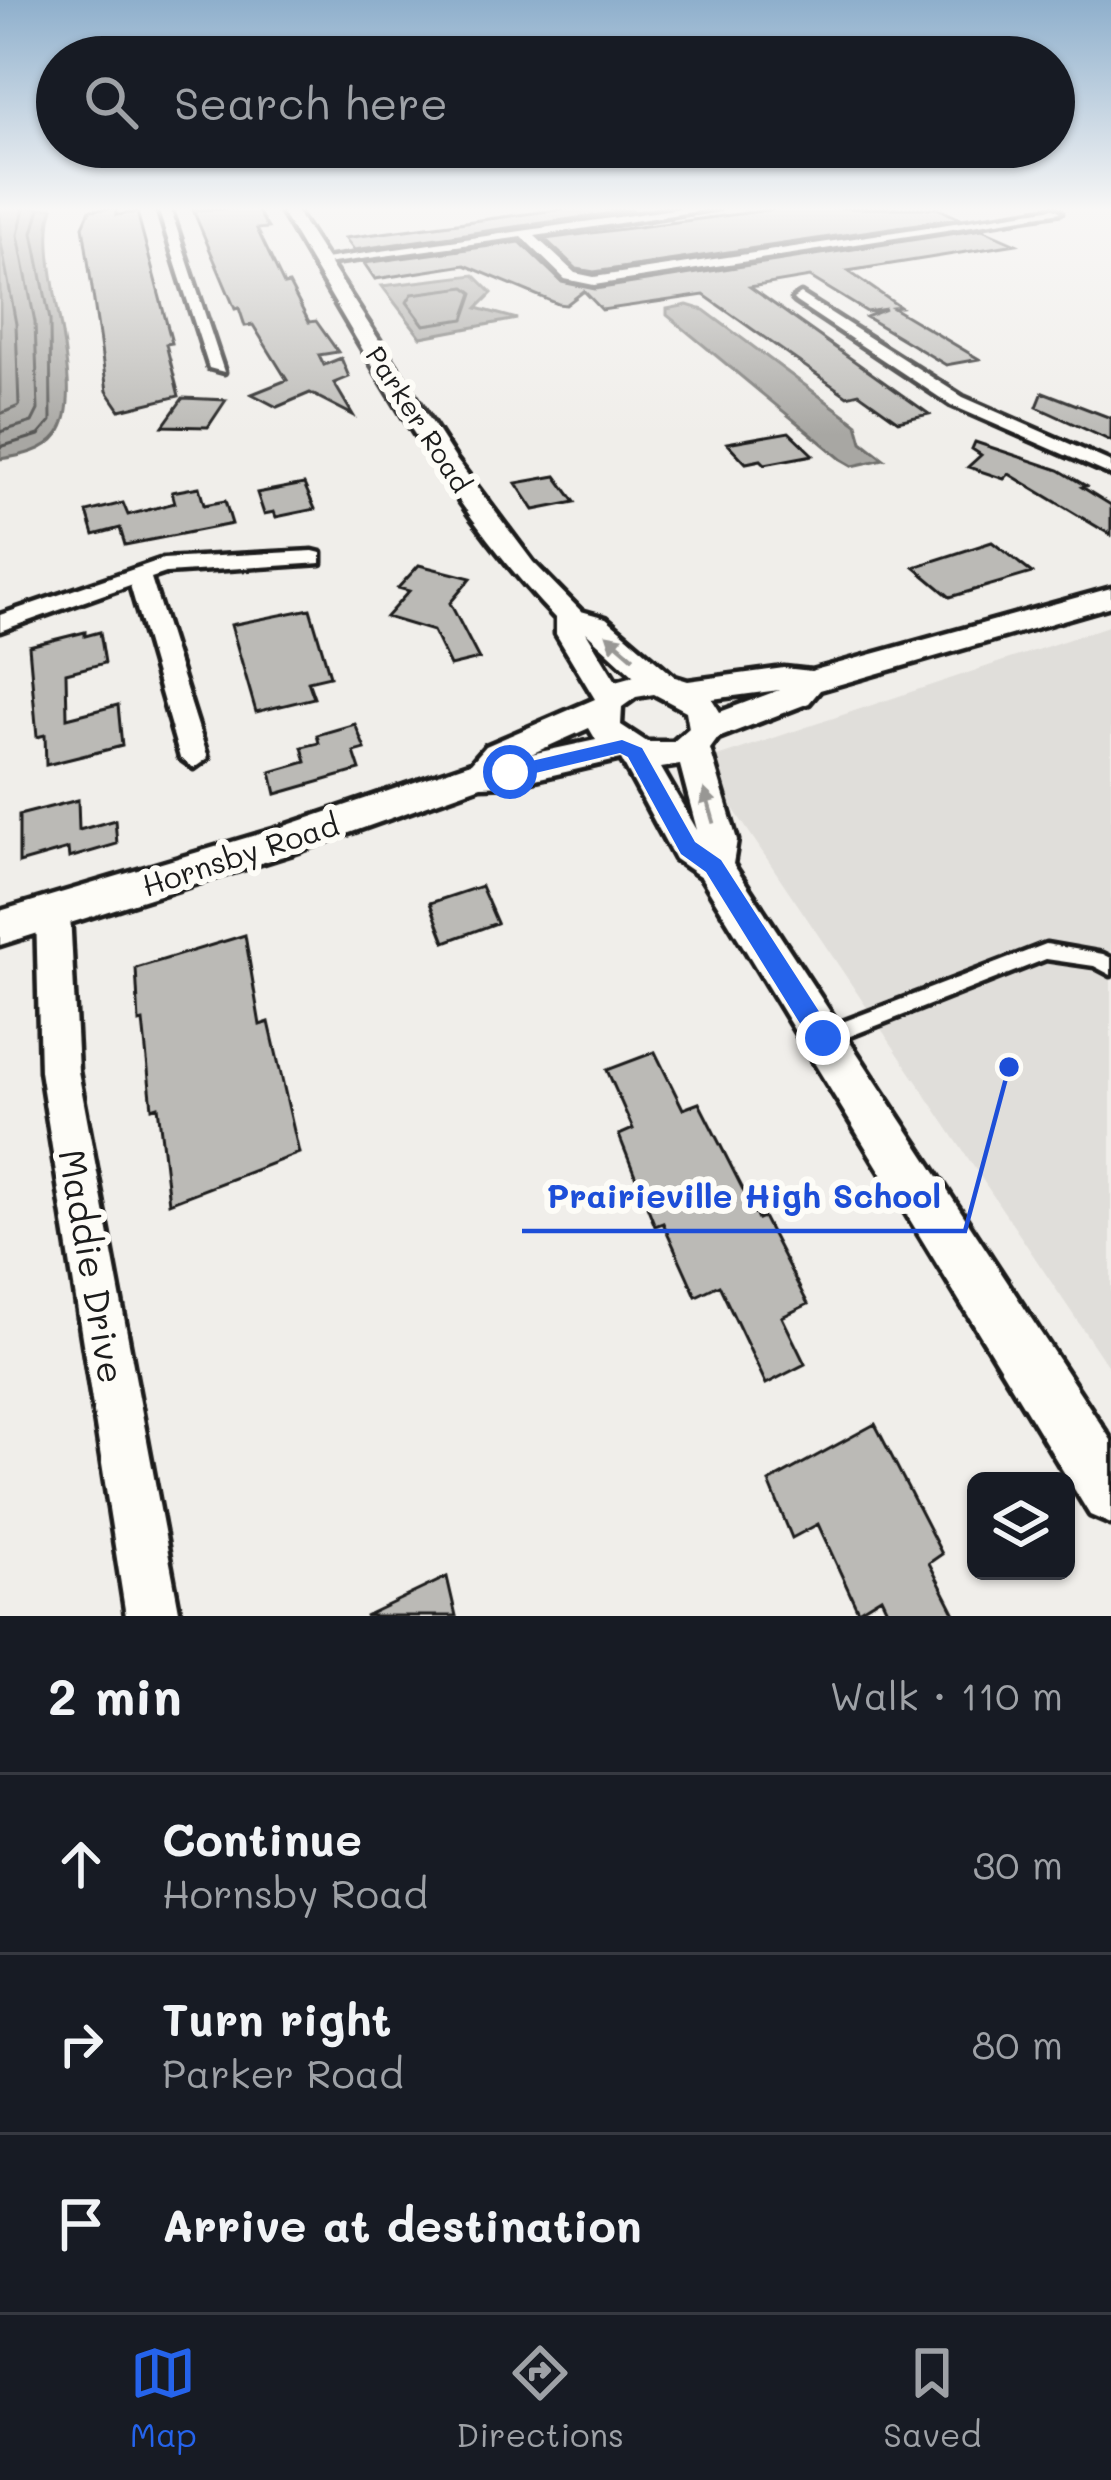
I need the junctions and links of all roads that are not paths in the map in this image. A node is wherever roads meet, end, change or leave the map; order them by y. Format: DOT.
graph roads {
  1 [pos="189,283"];
  2 [pos="333,283"];
  3 [pos="801,299"];
  4 [pos="218,368"];
  5 [pos="1111,469"];
  6 [pos="313,558"];
  7 [pos="138,572"];
  8 [pos="1111,597"];
  9 [pos="571,617"];
  10 [pos="0,623"];
  11 [pos="811,682"];
  12 [pos="675,688"];
  13 [pos="608,703"];
  14 [pos="699,738"];
  15 [pos="629,749"];
  16 [pos="194,758"];
  17 [pos="479,773"];
  18 [pos="714,866"];
  19 [pos="53,913"];
  20 [pos="0,928"];
  21 [pos="1111,967"];
  22 [pos="823,1038"];
  23 [pos="1111,1494"];
  24 [pos="153,1616"];
  1 -- 4 [label="street"];
  2 -- 9 [label="street, Parker Road"];
  3 -- 5 [label="street"];
  6 -- 7 [label="street"];
  7 -- 10 [label="street"];
  7 -- 16 [label="street"];
  8 -- 11 [label="street"];
  12 -- 9 [label="street, Parker Road, one-way"];
  9 -- 13 [label="street, Parker Road"];
  11 -- 12 [label="street"];
  11 -- 14 [label="street"];
  12 -- 13 [label="street"];
  12 -- 14 [label="street"];
  13 -- 15 [label="street"];
  13 -- 17 [label="street, Hornsby Road"];
  14 -- 15 [label="street"];
  18 -- 14 [label="street, one-way"];
  15 -- 17 [label="street, Hornsby Road"];
  15 -- 18 [label="street"];
  17 -- 19 [label="street, Hornsby Road"];
  18 -- 22 [label="street"];
  19 -- 20 [label="street, Hornsby Road"];
  19 -- 24 [label="street, Maddie Drive"];
  21 -- 22 [label="lane"];
  22 -- 23 [label="street"];
}
